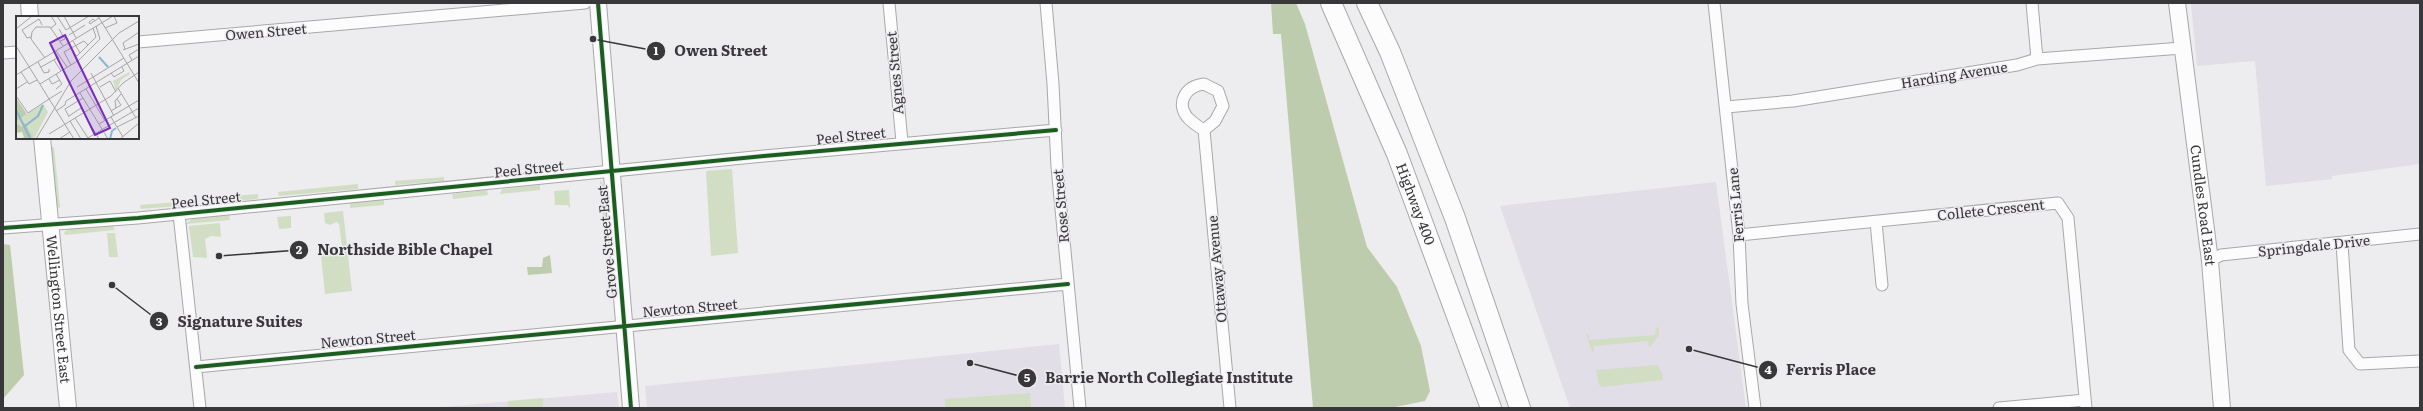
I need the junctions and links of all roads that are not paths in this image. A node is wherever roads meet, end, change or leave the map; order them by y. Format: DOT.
graph roads {
  1 [pos="29,3"];
  2 [pos="585,3"];
  3 [pos="598,3"];
  4 [pos="889,3"];
  5 [pos="1046,3"];
  6 [pos="1330,3"];
  7 [pos="1714,3"];
  8 [pos="2032,3"];
  9 [pos="2177,3"];
  10 [pos="1369,5"];
  11 [pos="477,8"];
  12 [pos="30,16"];
  13 [pos="139,42"];
  14 [pos="2182,48"];
  15 [pos="16,52"];
  16 [pos="3,53"];
  17 [pos="2037,59"];
  18 [pos="1726,107"];
  19 [pos="1056,130"];
  20 [pos="1204,130"];
  21 [pos="42,139"];
  22 [pos="902,142"];
  23 [pos="612,171"];
  24 [pos="179,214"];
  25 [pos="1876,222"];
  26 [pos="49,225"];
  27 [pos="3,228"];
  28 [pos="2420,234"];
  29 [pos="1739,235"];
  30 [pos="2342,243"];
  31 [pos="2210,261"];
  32 [pos="1068,284"];
  33 [pos="1882,285"];
  34 [pos="624,325"];
  35 [pos="2420,361"];
  36 [pos="196,367"];
  37 [pos="2085,404"];
  38 [pos="68,408"];
  39 [pos="200,408"];
  40 [pos="631,408"];
  41 [pos="1080,408"];
  42 [pos="1230,408"];
  43 [pos="1491,408"];
  44 [pos="1520,408"];
  45 [pos="1755,408"];
  46 [pos="1999,408"];
  47 [pos="2222,408"];
  1 -- 12 [label="street"];
  2 -- 11 [label="street, Owen Street"];
  3 -- 23 [label="street, Grove Street East"];
  4 -- 22 [label="street, Agnes Street"];
  5 -- 19 [label="street, Rose Street"];
  6 -- 43 [label="highway, Highway 400"];
  7 -- 18 [label="street, Ferris Lane"];
  8 -- 17 [label="street"];
  9 -- 14 [label="street, Cundles Road East"];
  10 -- 44 [label="highway"];
  11 -- 13 [label="street, Owen Street"];
  14 -- 17 [label="street, Harding Avenue"];
  14 -- 31 [label="street, Cundles Road East"];
  15 -- 16 [label="street"];
  17 -- 18 [label="street, Harding Avenue"];
  18 -- 29 [label="street, Ferris Lane"];
  19 -- 22 [label="street, Peel Street"];
  19 -- 32 [label="street, Rose Street"];
  20 -- 42 [label="street, Ottaway Avenue"];
  21 -- 26 [label="street, Wellington Street East"];
  22 -- 23 [label="street, Peel Street"];
  23 -- 24 [label="street, Peel Street"];
  23 -- 34 [label="street, Grove Street East"];
  24 -- 26 [label="street, Peel Street"];
  24 -- 36 [label="street"];
  25 -- 29 [label="street, Collete Crescent"];
  25 -- 33 [label="street"];
  25 -- 37 [label="street, Collete Crescent"];
  26 -- 27 [label="street, Peel Street"];
  26 -- 38 [label="street, Wellington Street East"];
  28 -- 30 [label="street, Springdale Drive"];
  29 -- 45 [label="street, Ferris Lane"];
  30 -- 31 [label="street, Springdale Drive"];
  30 -- 35 [label="street"];
  31 -- 47 [label="street, Cundles Road East"];
  32 -- 34 [label="street, Newton Street"];
  32 -- 41 [label="street, Rose Street"];
  34 -- 36 [label="street, Newton Street"];
  34 -- 40 [label="street, Grove Street East"];
  36 -- 39 [label="street"];
  37 -- 46 [label="street"];
}
